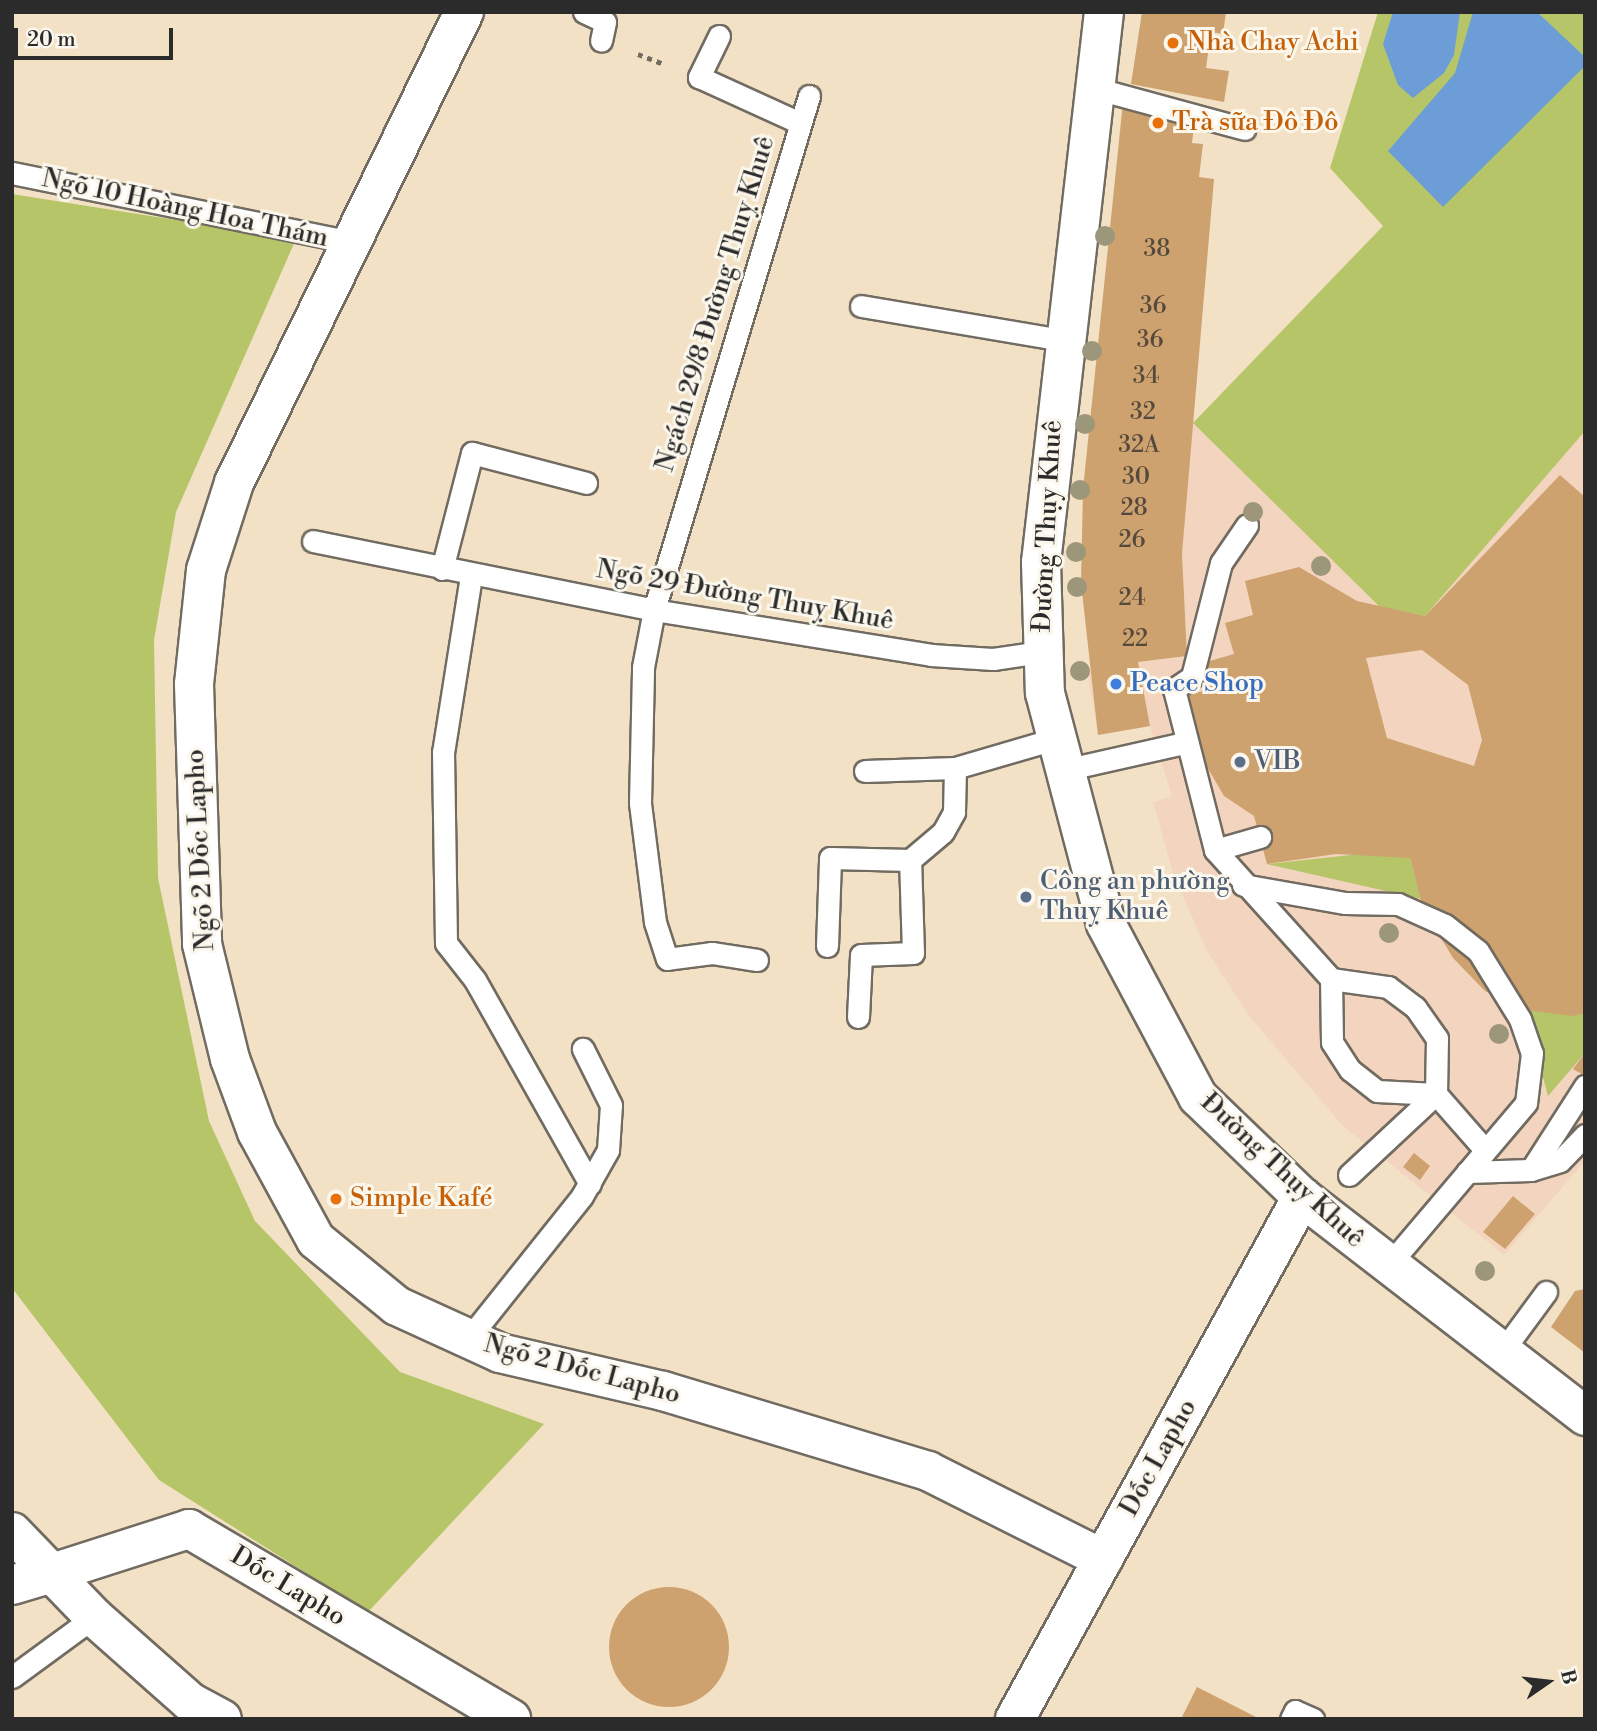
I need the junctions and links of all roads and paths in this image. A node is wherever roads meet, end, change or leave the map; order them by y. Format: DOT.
graph roads {
  1 [pos="464,12"];
  2 [pos="584,12"];
  3 [pos="1104,12"];
  4 [pos="719,36"];
  5 [pos="601,41"];
  6 [pos="699,77"];
  7 [pos="1094,88"];
  8 [pos="809,96"];
  9 [pos="800,123"];
  10 [pos="1245,129"];
  11 [pos="12,173"];
  12 [pos="355,243"];
  13 [pos="861,306"];
  14 [pos="1062,340"];
  15 [pos="586,484"];
  16 [pos="1247,525"];
  17 [pos="313,541"];
  18 [pos="442,569"];
  19 [pos="471,576"];
  20 [pos="654,610"];
  21 [pos="1041,652"];
  22 [pos="1184,743"];
  23 [pos="1059,755"];
  24 [pos="955,768"];
  25 [pos="865,771"];
  26 [pos="1260,837"];
  27 [pos="1215,850"];
  28 [pos="910,860"];
  29 [pos="1243,885"];
  30 [pos="827,946"];
  31 [pos="757,960"];
  32 [pos="1332,979"];
  33 [pos="858,1017"];
  34 [pos="583,1049"];
  35 [pos="1585,1086"];
  36 [pos="1436,1094"];
  37 [pos="1585,1135"];
  38 [pos="1485,1150"];
  39 [pos="1531,1170"];
  40 [pos="1467,1172"];
  41 [pos="1349,1175"];
  42 [pos="590,1184"];
  43 [pos="1302,1197"];
  44 [pos="1388,1266"];
  45 [pos="1546,1292"];
  46 [pos="468,1339"];
  47 [pos="1501,1353"];
  48 [pos="1585,1416"];
  49 [pos="12,1532"];
  50 [pos="1103,1559"];
  51 [pos="52,1573"];
  52 [pos="12,1585"];
  53 [pos="94,1617"];
  54 [pos="12,1677"];
  55 [pos="222,1719"];
  56 [pos="511,1719"];
  57 [pos="1016,1719"];
  58 [pos="1292,1719"];
  59 [pos="1312,1719"];
  1 -- 12 [label="street, Ngõ 10 Hoàng Hoa Thám"];
  2 -- 5 [label="lane"];
  3 -- 7 [label="street, Đường Thụy Khuê"];
  4 -- 6 [label="lane"];
  5 -- 6 [label="path"];
  6 -- 9 [label="lane, Ngách 29/8 Đường Thuỵ Khuê"];
  7 -- 10 [label="lane"];
  7 -- 14 [label="street, Đường Thụy Khuê"];
  8 -- 9 [label="lane"];
  9 -- 20 [label="lane, Ngách 29/8 Đường Thuỵ Khuê"];
  11 -- 12 [label="lane, Ngõ 10 Hoàng Hoa Thám"];
  12 -- 46 [label="street, Ngõ 2 Dốc Lapho"];
  13 -- 14 [label="lane"];
  14 -- 21 [label="street, Đường Thụy Khuê"];
  15 -- 18 [label="lane"];
  16 -- 22 [label="lane"];
  17 -- 18 [label="lane, Ngõ 29 Đường Thuỵ Khuê"];
  18 -- 19 [label="lane, Ngõ 29 Đường Thuỵ Khuê"];
  19 -- 20 [label="lane, Ngõ 29 Đường Thuỵ Khuê"];
  19 -- 42 [label="lane"];
  20 -- 21 [label="lane, Ngõ 29 Đường Thuỵ Khuê"];
  20 -- 31 [label="lane, Ngách 29/8 Đường Thuỵ Khuê"];
  21 -- 23 [label="street, Đường Thụy Khuê"];
  22 -- 23 [label="lane"];
  22 -- 27 [label="lane"];
  23 -- 24 [label="lane"];
  23 -- 43 [label="street, Đường Thụy Khuê"];
  24 -- 25 [label="lane"];
  24 -- 28 [label="lane"];
  26 -- 27 [label="lane"];
  27 -- 29 [label="lane"];
  28 -- 30 [label="lane"];
  28 -- 33 [label="lane"];
  29 -- 32 [label="lane"];
  29 -- 38 [label="lane"];
  32 -- 36 [label="lane"];
  32 -- 36 [label="lane"];
  34 -- 42 [label="lane"];
  35 -- 39 [label="lane"];
  36 -- 38 [label="lane"];
  36 -- 41 [label="lane"];
  37 -- 39 [label="lane"];
  38 -- 40 [label="lane"];
  39 -- 40 [label="lane"];
  40 -- 44 [label="lane"];
  42 -- 46 [label="lane"];
  43 -- 44 [label="street, Đường Thụy Khuê"];
  43 -- 50 [label="street, Dốc Lapho"];
  44 -- 47 [label="street, Đường Thụy Khuê"];
  45 -- 47 [label="lane"];
  46 -- 50 [label="street, Ngõ 2 Dốc Lapho"];
  47 -- 48 [label="street, Đường Thụy Khuê"];
  49 -- 51 [label="street"];
  50 -- 57 [label="street, Dốc Lapho"];
  51 -- 52 [label="street, Dốc Lapho"];
  51 -- 53 [label="street"];
  51 -- 56 [label="street, Dốc Lapho"];
  53 -- 54 [label="lane"];
  53 -- 55 [label="street"];
  58 -- 59 [label="lane"];
}
